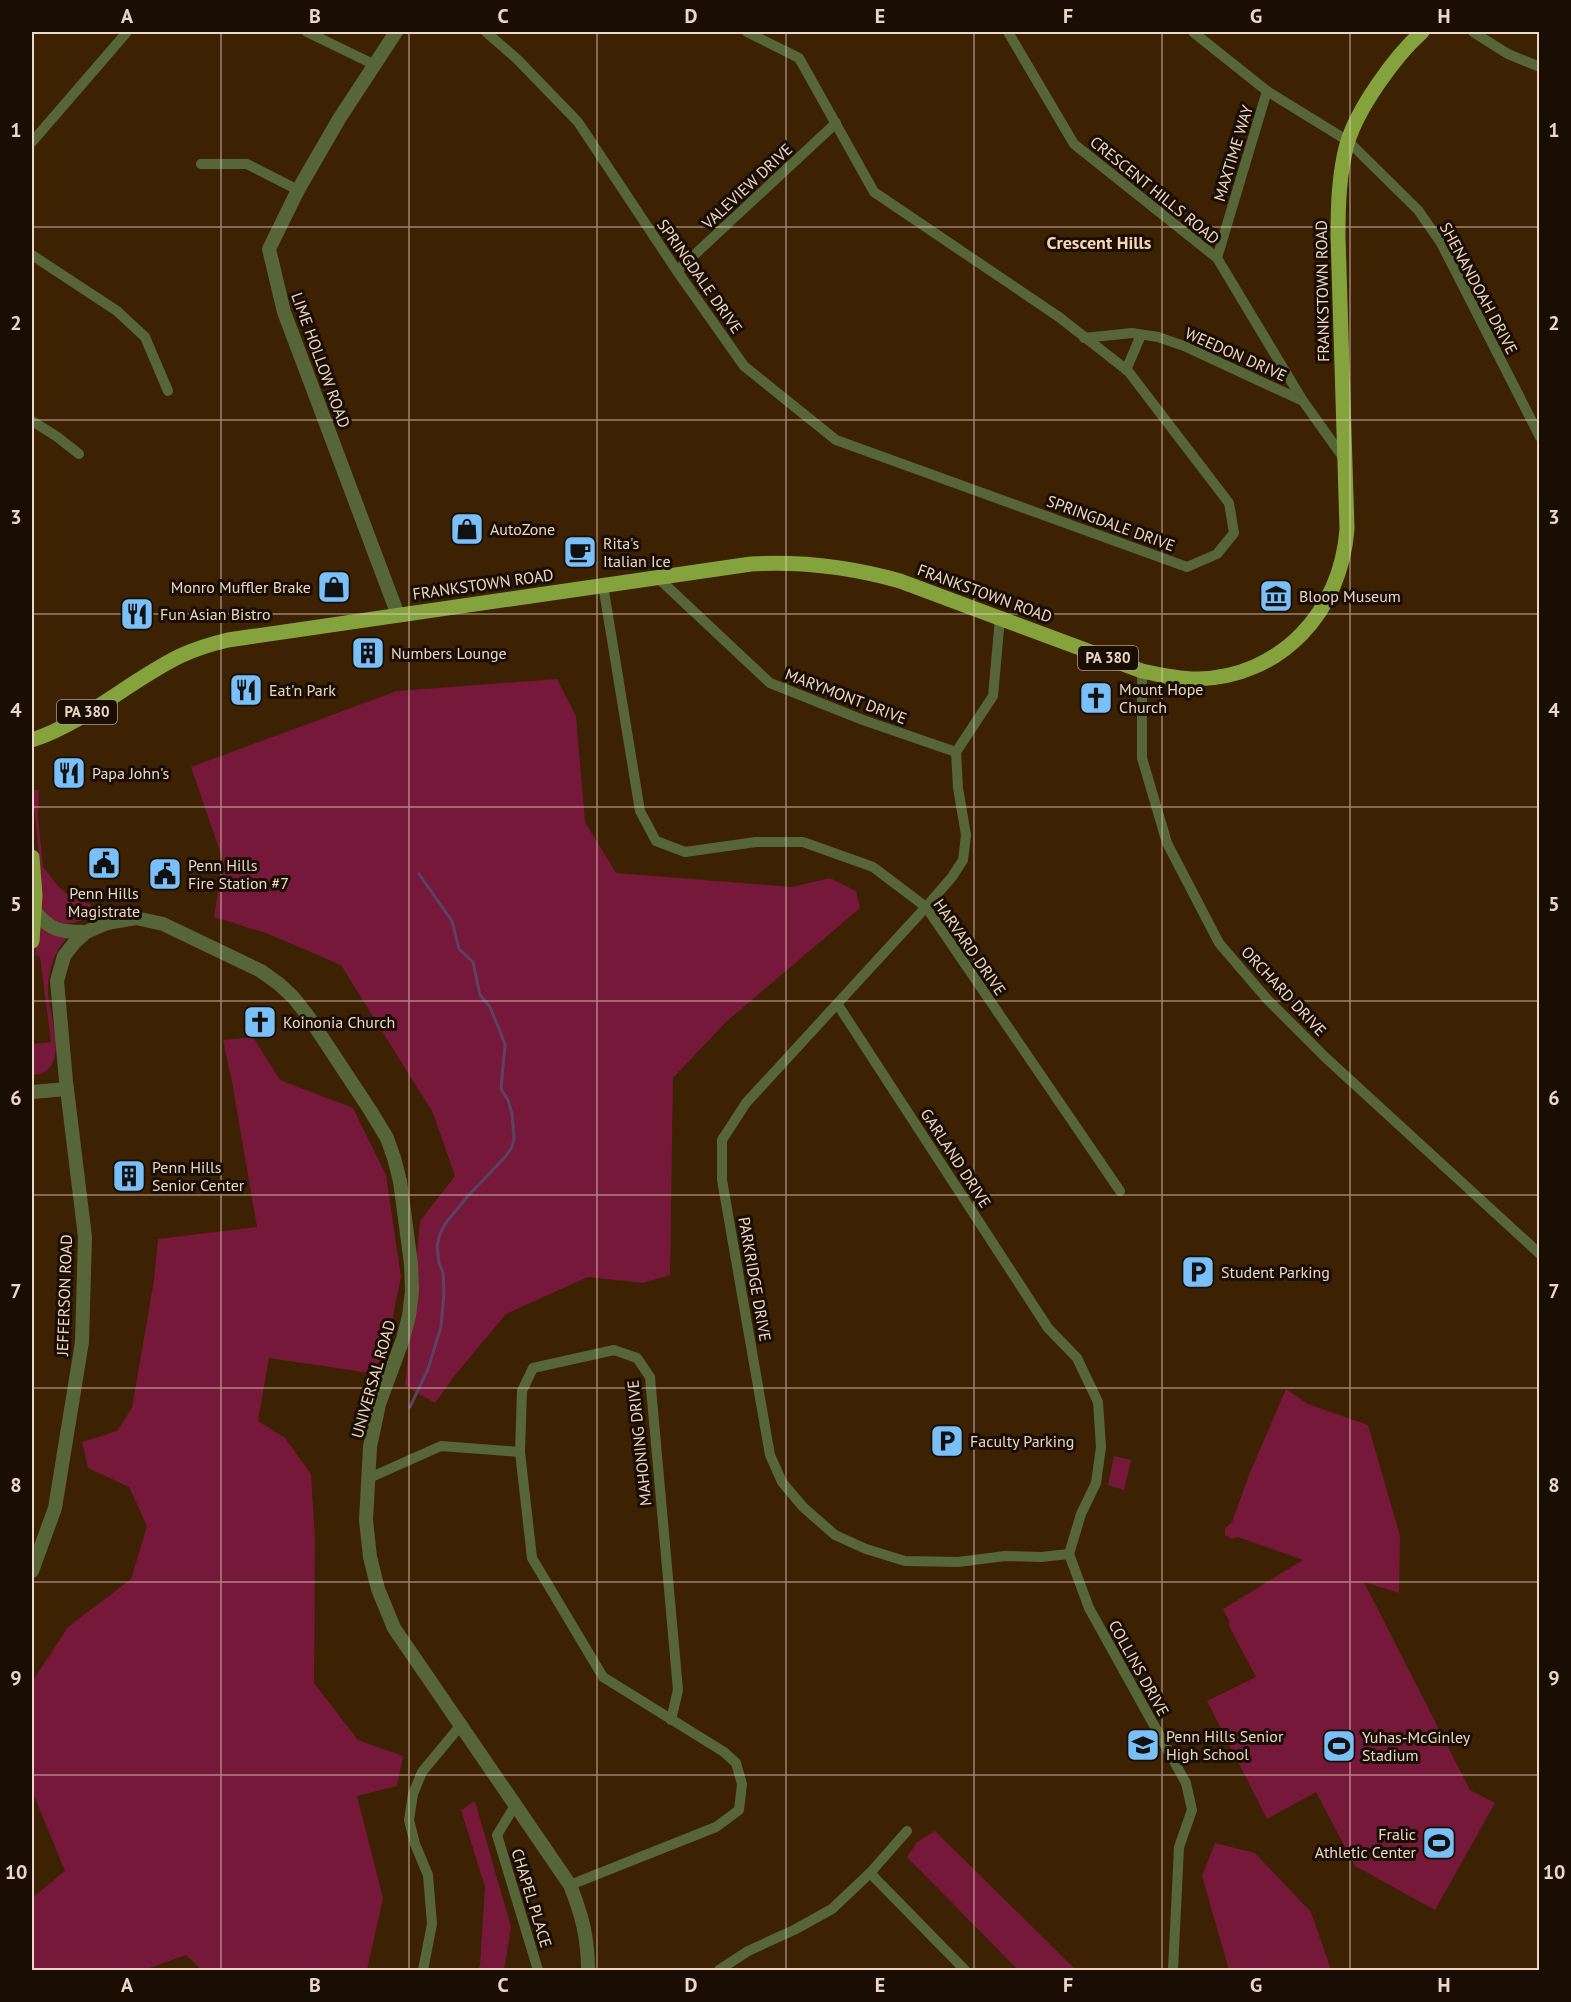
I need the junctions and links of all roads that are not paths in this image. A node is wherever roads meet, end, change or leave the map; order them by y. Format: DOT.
graph roads {
  1 [pos="127,32"];
  2 [pos="308,32"];
  3 [pos="396,32"];
  4 [pos="486,32"];
  5 [pos="747,32"];
  6 [pos="1008,32"];
  7 [pos="1192,32"];
  8 [pos="1422,32"];
  9 [pos="1473,32"];
  10 [pos="374,64"];
  11 [pos="1539,67"];
  12 [pos="1267,91"];
  13 [pos="836,123"];
  14 [pos="1348,141"];
  15 [pos="32,142"];
  16 [pos="201,164"];
  17 [pos="298,190"];
  18 [pos="32,255"];
  19 [pos="1217,258"];
  20 [pos="677,271"];
  21 [pos="1141,335"];
  22 [pos="1084,338"];
  23 [pos="1126,370"];
  24 [pos="168,391"];
  25 [pos="1303,401"];
  26 [pos="32,421"];
  27 [pos="1539,437"];
  28 [pos="79,454"];
  29 [pos="1345,460"];
  30 [pos="657,577"];
  31 [pos="603,585"];
  32 [pos="398,615"];
  33 [pos="1000,618"];
  34 [pos="1142,671"];
  35 [pos="32,740"];
  36 [pos="956,752"];
  37 [pos="32,857"];
  38 [pos="926,907"];
  39 [pos="34,910"];
  40 [pos="86,932"];
  41 [pos="32,941"];
  42 [pos="838,1005"];
  43 [pos="62,1044"];
  44 [pos="32,1083"];
  45 [pos="66,1085"];
  46 [pos="32,1092"];
  47 [pos="1120,1191"];
  48 [pos="1539,1254"];
  49 [pos="520,1452"];
  50 [pos="367,1479"];
  51 [pos="1069,1554"];
  52 [pos="32,1571"];
  53 [pos="671,1720"];
  54 [pos="461,1725"];
  55 [pos="516,1804"];
  56 [pos="907,1831"];
  57 [pos="870,1873"];
  58 [pos="570,1885"];
  59 [pos="423,1971"];
  60 [pos="538,1971"];
  61 [pos="588,1971"];
  62 [pos="719,1971"];
  63 [pos="965,1971"];
  64 [pos="1173,1971"];
  1 -- 15 [label="street"];
  2 -- 10 [label="street"];
  3 -- 10 [label="street, LIME HOLLOW ROAD"];
  4 -- 20 [label="street, SPRINGDALE DRIVE"];
  5 -- 13 [label="street, SPRINGDALE DRIVE"];
  6 -- 19 [label="street, CRESCENT HILLS ROAD"];
  7 -- 12 [label="street, SHENANDOAH DRIVE"];
  8 -- 14 [label="main road, FRANKSTOWN ROAD / PA 380"];
  9 -- 11 [label="street"];
  10 -- 17 [label="street, LIME HOLLOW ROAD"];
  12 -- 14 [label="street, SHENANDOAH DRIVE"];
  12 -- 19 [label="street, MAXTIME WAY"];
  13 -- 20 [label="street, VALEVIEW DRIVE"];
  13 -- 22 [label="street, SPRINGDALE DRIVE"];
  14 -- 27 [label="street, SHENANDOAH DRIVE"];
  14 -- 29 [label="main road, FRANKSTOWN ROAD / PA 380"];
  16 -- 17 [label="street"];
  17 -- 32 [label="street, LIME HOLLOW ROAD"];
  18 -- 24 [label="street"];
  19 -- 25 [label="street, CRESCENT HILLS ROAD"];
  20 -- 23 [label="street, SPRINGDALE DRIVE"];
  21 -- 22 [label="street, WEEDON DRIVE"];
  21 -- 23 [label="street"];
  21 -- 25 [label="street, WEEDON DRIVE"];
  22 -- 23 [label="street, SPRINGDALE DRIVE"];
  25 -- 29 [label="street, WEEDON DRIVE"];
  26 -- 28 [label="street"];
  29 -- 34 [label="main road, FRANKSTOWN ROAD / PA 380"];
  30 -- 31 [label="main road, FRANKSTOWN ROAD / PA 380"];
  30 -- 33 [label="main road, FRANKSTOWN ROAD / PA 380"];
  30 -- 36 [label="street, MARYMONT DRIVE"];
  31 -- 32 [label="main road, FRANKSTOWN ROAD / PA 380"];
  31 -- 38 [label="street, HARVARD DRIVE"];
  32 -- 35 [label="main road, FRANKSTOWN ROAD / PA 380"];
  33 -- 34 [label="main road, FRANKSTOWN ROAD / PA 380"];
  33 -- 36 [label="street"];
  34 -- 48 [label="street, ORCHARD DRIVE"];
  36 -- 38 [label="street, PARKRIDGE DRIVE"];
  37 -- 39 [label="main road"];
  38 -- 42 [label="street, PARKRIDGE DRIVE"];
  38 -- 47 [label="street, HARVARD DRIVE"];
  39 -- 40 [label="street, UNIVERSAL ROAD"];
  39 -- 41 [label="main road"];
  40 -- 43 [label="street, UNIVERSAL ROAD"];
  40 -- 50 [label="street, UNIVERSAL ROAD"];
  42 -- 51 [label="street, GARLAND DRIVE"];
  42 -- 51 [label="street, PARKRIDGE DRIVE"];
  43 -- 45 [label="street, JEFFERSON ROAD"];
  44 -- 45 [label="street"];
  45 -- 46 [label="street"];
  45 -- 52 [label="street, JEFFERSON ROAD"];
  49 -- 50 [label="street"];
  49 -- 53 [label="street"];
  49 -- 53 [label="street, MAHONING DRIVE"];
  50 -- 54 [label="street, UNIVERSAL ROAD"];
  51 -- 64 [label="street, COLLINS DRIVE"];
  53 -- 58 [label="street"];
  54 -- 55 [label="street, UNIVERSAL ROAD"];
  54 -- 59 [label="street"];
  55 -- 58 [label="street, UNIVERSAL ROAD"];
  55 -- 60 [label="street, CHAPEL PLACE"];
  56 -- 57 [label="street"];
  57 -- 62 [label="street"];
  57 -- 63 [label="street"];
  58 -- 61 [label="street, UNIVERSAL ROAD"];
}
